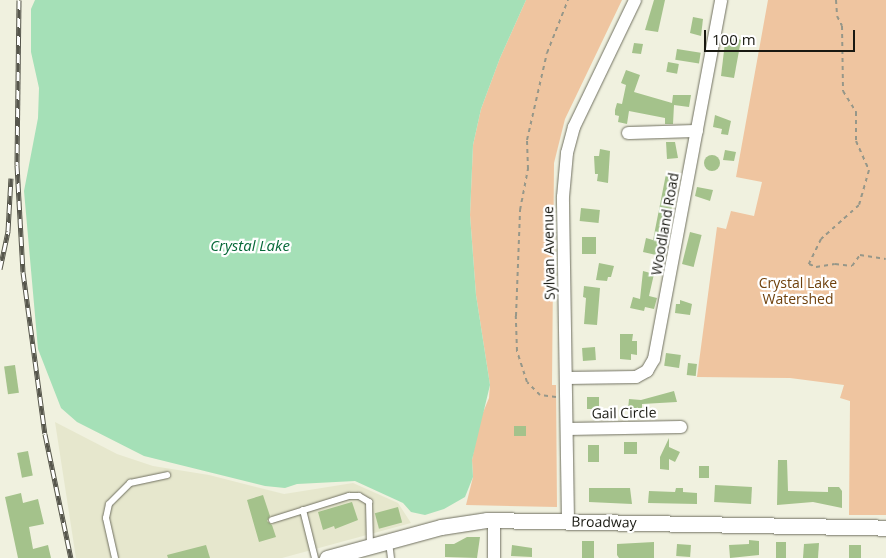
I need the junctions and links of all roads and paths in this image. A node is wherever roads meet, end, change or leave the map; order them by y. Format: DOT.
graph roads {
  1 [pos="568,0"];
  2 [pos="635,0"];
  3 [pos="721,0"];
  4 [pos="836,0"];
  5 [pos="697,131"];
  6 [pos="628,133"];
  7 [pos="886,259"];
  8 [pos="566,378"];
  9 [pos="566,398"];
  10 [pos="681,427"];
  11 [pos="567,429"];
  12 [pos="167,475"];
  13 [pos="303,510"];
  14 [pos="272,520"];
  15 [pos="494,520"];
  16 [pos="568,521"];
  17 [pos="886,528"];
  18 [pos="389,541"];
  19 [pos="370,546"];
  20 [pos="115,558"];
  21 [pos="315,558"];
  22 [pos="328,558"];
  23 [pos="391,558"];
  24 [pos="494,558"];
  1 -- 9 [label="path"];
  2 -- 8 [label="street, Sylvan Avenue"];
  3 -- 5 [label="street, Woodland Road"];
  4 -- 7 [label="path"];
  5 -- 6 [label="street"];
  5 -- 8 [label="street, Woodland Road"];
  8 -- 9 [label="street, Sylvan Avenue"];
  9 -- 11 [label="street, Sylvan Avenue"];
  10 -- 11 [label="street, Gail Circle"];
  11 -- 16 [label="street, Sylvan Avenue"];
  12 -- 20 [label="lane"];
  13 -- 14 [label="lane"];
  13 -- 19 [label="lane"];
  13 -- 21 [label="lane"];
  15 -- 16 [label="street, Broadway"];
  15 -- 18 [label="street, Broadway"];
  15 -- 24 [label="street"];
  16 -- 17 [label="street, Broadway"];
  18 -- 19 [label="street, Broadway"];
  18 -- 23 [label="lane"];
  19 -- 22 [label="street, Broadway"];
}
